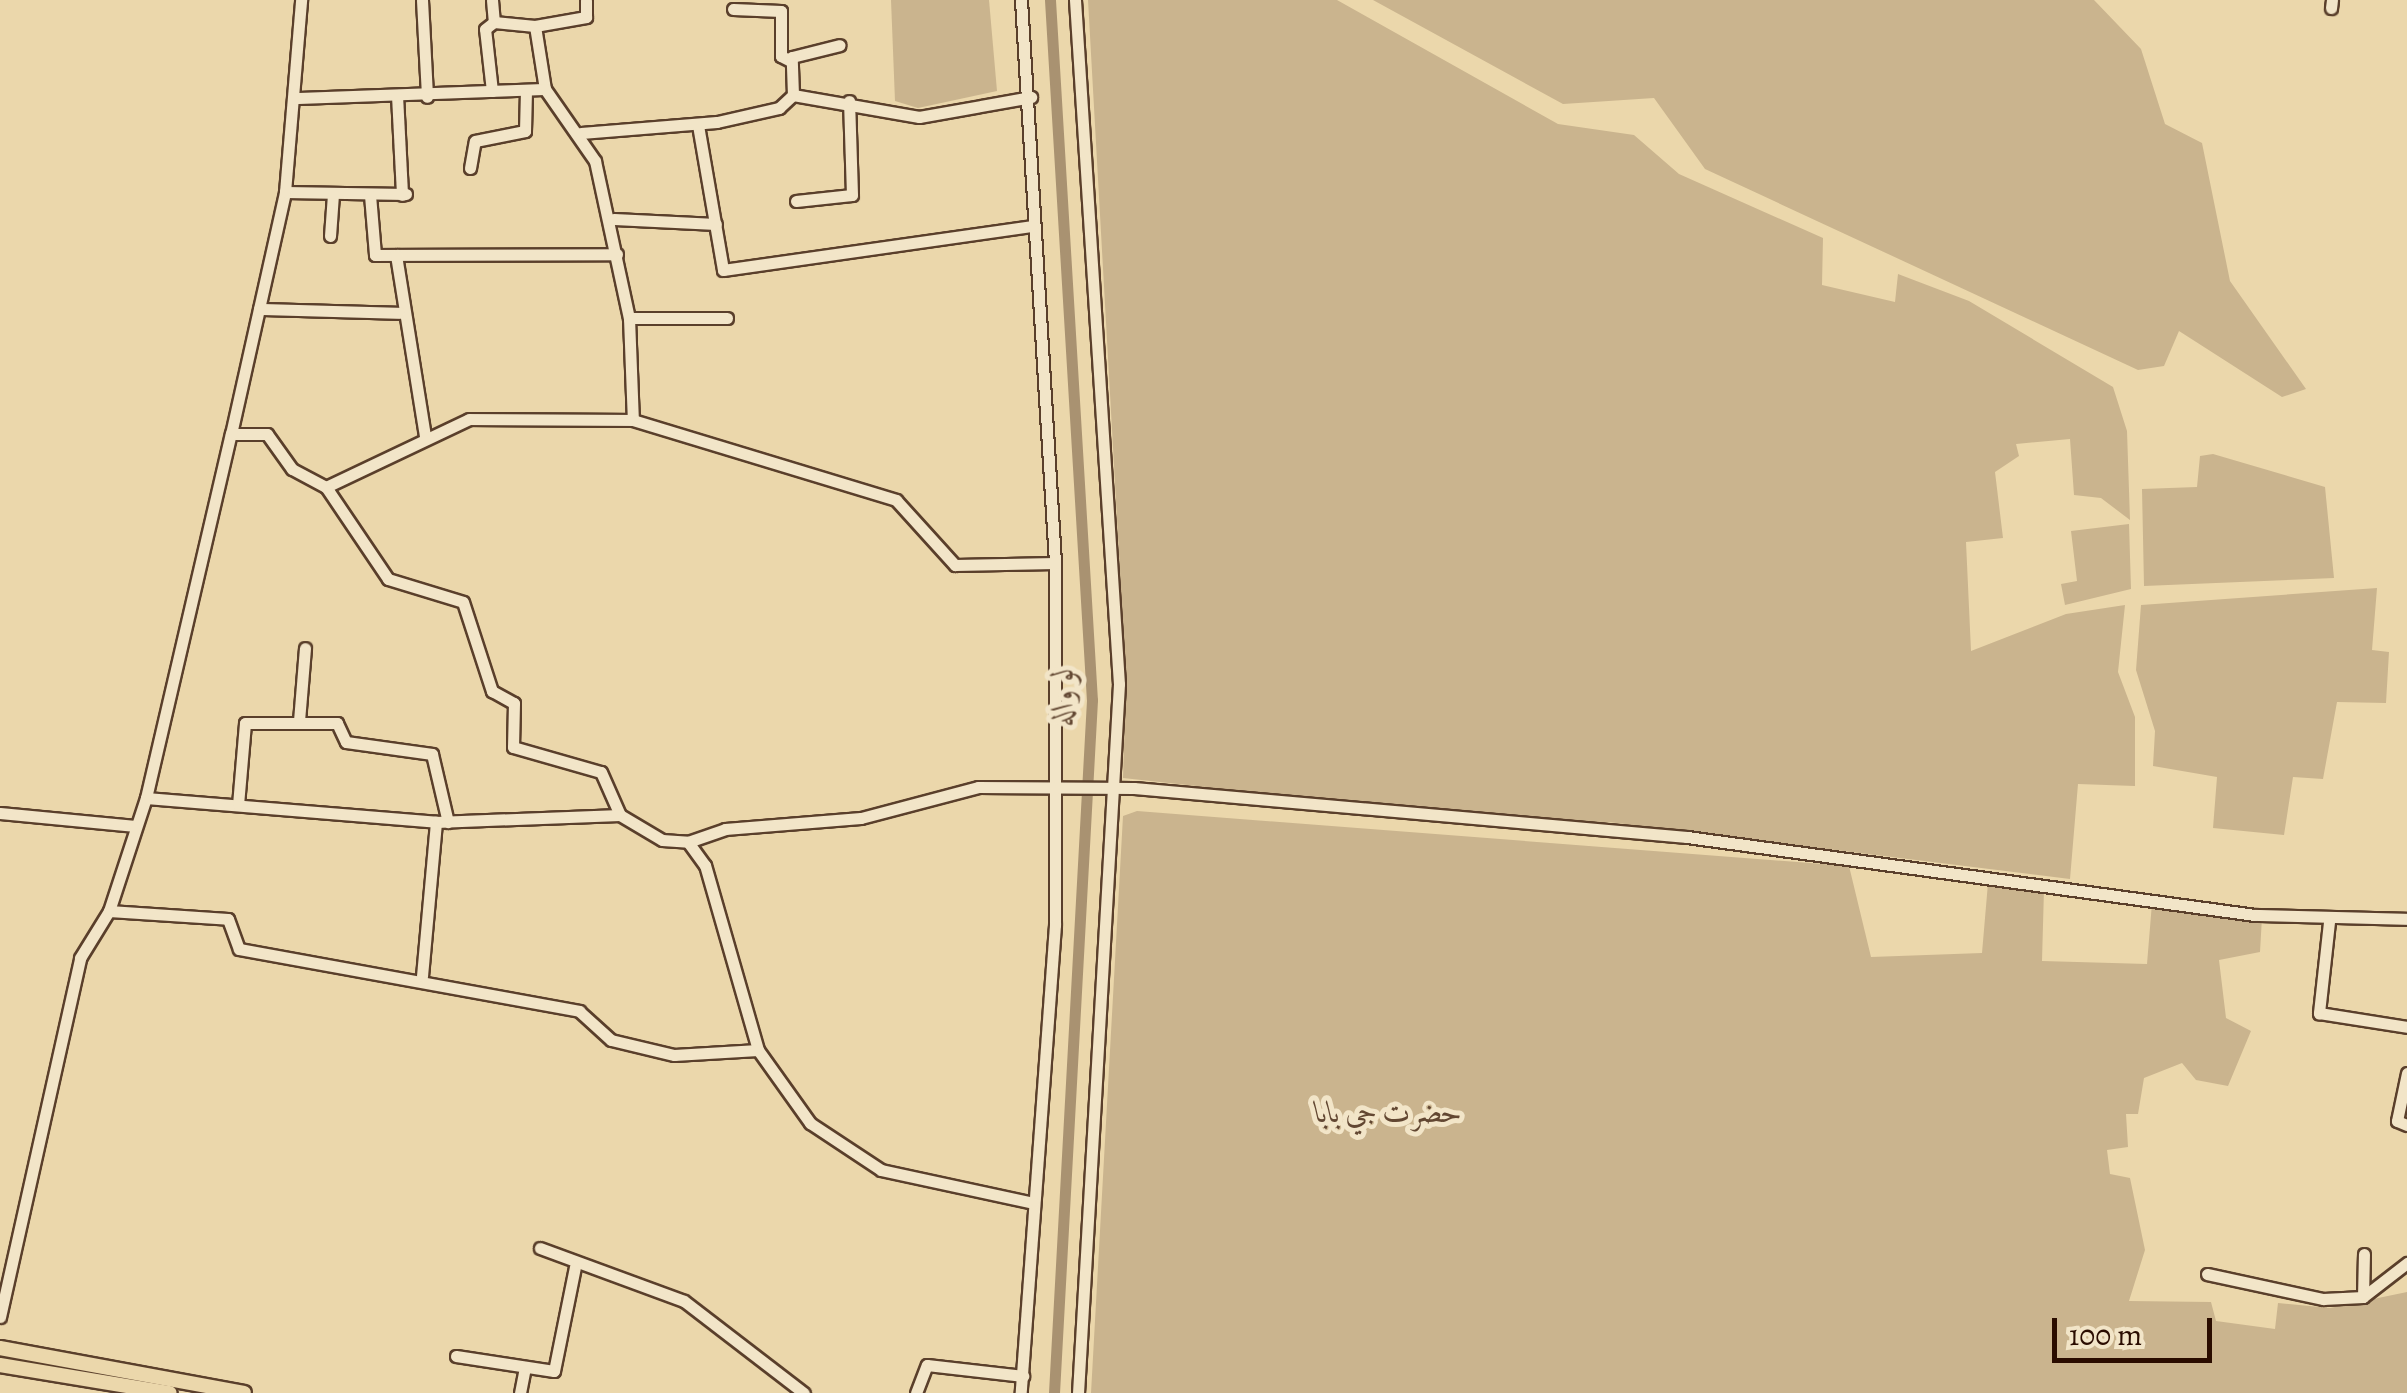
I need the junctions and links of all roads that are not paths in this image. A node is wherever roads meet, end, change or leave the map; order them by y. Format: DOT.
graph roads {
  1 [pos="301,0"];
  2 [pos="422,0"];
  3 [pos="492,0"];
  4 [pos="586,0"];
  5 [pos="1021,0"];
  6 [pos="1075,0"];
  7 [pos="734,9"];
  8 [pos="494,22"];
  9 [pos="535,26"];
  10 [pos="840,45"];
  11 [pos="791,60"];
  12 [pos="545,89"];
  13 [pos="526,90"];
  14 [pos="492,91"];
  15 [pos="397,95"];
  16 [pos="793,95"];
  17 [pos="297,98"];
  18 [pos="427,98"];
  19 [pos="1031,98"];
  20 [pos="849,101"];
  21 [pos="698,125"];
  22 [pos="581,133"];
  23 [pos="470,168"];
  24 [pos="286,192"];
  25 [pos="332,194"];
  26 [pos="370,195"];
  27 [pos="796,201"];
  28 [pos="614,219"];
  29 [pos="716,224"];
  30 [pos="1033,226"];
  31 [pos="330,236"];
  32 [pos="616,254"];
  33 [pos="396,255"];
  34 [pos="259,309"];
  35 [pos="400,313"];
  36 [pos="629,318"];
  37 [pos="726,318"];
  38 [pos="633,420"];
  39 [pos="231,434"];
  40 [pos="425,436"];
  41 [pos="326,486"];
  42 [pos="1055,563"];
  43 [pos="306,648"];
  44 [pos="298,721"];
  45 [pos="1057,786"];
  46 [pos="1109,789"];
  47 [pos="146,798"];
  48 [pos="238,805"];
  49 [pos="0,813"];
  50 [pos="620,815"];
  51 [pos="442,822"];
  52 [pos="136,826"];
  53 [pos="688,842"];
  54 [pos="109,912"];
  55 [pos="2407,919"];
  56 [pos="2329,922"];
  57 [pos="422,976"];
  58 [pos="2407,1027"];
  59 [pos="758,1050"];
  60 [pos="2407,1073"];
  61 [pos="2407,1125"];
  62 [pos="1033,1203"];
  63 [pos="540,1248"];
  64 [pos="2364,1254"];
  65 [pos="2407,1262"];
  66 [pos="575,1267"];
  67 [pos="2207,1274"];
  68 [pos="6,1275"];
  69 [pos="2363,1297"];
  70 [pos="0,1317"];
  71 [pos="0,1348"];
  72 [pos="456,1356"];
  73 [pos="0,1365"];
  74 [pos="524,1367"];
  75 [pos="1022,1376"];
  76 [pos="214,1390"];
  77 [pos="170,1393"];
  78 [pos="244,1393"];
  79 [pos="520,1393"];
  80 [pos="804,1393"];
  81 [pos="916,1393"];
  82 [pos="1022,1393"];
  83 [pos="1078,1393"];
  1 -- 17 [label="street"];
  2 -- 18 [label="street"];
  3 -- 8 [label="street"];
  4 -- 9 [label="street"];
  5 -- 19 [label="street"];
  6 -- 46 [label="street"];
  7 -- 11 [label="street"];
  8 -- 9 [label="street"];
  8 -- 14 [label="street"];
  9 -- 12 [label="street"];
  10 -- 11 [label="street"];
  11 -- 16 [label="street"];
  12 -- 13 [label="street"];
  12 -- 22 [label="street"];
  13 -- 14 [label="street"];
  13 -- 23 [label="street"];
  14 -- 18 [label="street"];
  15 -- 17 [label="street"];
  15 -- 18 [label="street"];
  15 -- 26 [label="street"];
  16 -- 20 [label="street"];
  16 -- 21 [label="street"];
  17 -- 24 [label="street"];
  19 -- 20 [label="street"];
  19 -- 30 [label="street"];
  20 -- 27 [label="street"];
  21 -- 22 [label="street"];
  21 -- 29 [label="street"];
  22 -- 28 [label="street"];
  24 -- 25 [label="street"];
  24 -- 34 [label="street"];
  25 -- 26 [label="street"];
  25 -- 31 [label="street"];
  26 -- 33 [label="street"];
  28 -- 29 [label="street"];
  28 -- 32 [label="street"];
  29 -- 30 [label="street"];
  30 -- 42 [label="street"];
  32 -- 33 [label="street"];
  32 -- 36 [label="street"];
  33 -- 35 [label="street"];
  34 -- 35 [label="street"];
  34 -- 39 [label="street"];
  35 -- 40 [label="street"];
  36 -- 37 [label="street"];
  36 -- 38 [label="street"];
  38 -- 40 [label="street"];
  38 -- 42 [label="street"];
  39 -- 41 [label="street"];
  39 -- 47 [label="street"];
  40 -- 41 [label="street"];
  41 -- 50 [label="street"];
  42 -- 45 [label="street"];
  43 -- 44 [label="street"];
  44 -- 48 [label="street"];
  44 -- 51 [label="street"];
  45 -- 46 [label="street"];
  45 -- 53 [label="street"];
  45 -- 62 [label="street"];
  46 -- 56 [label="street"];
  46 -- 83 [label="street"];
  47 -- 48 [label="street"];
  47 -- 52 [label="street"];
  48 -- 51 [label="street"];
  49 -- 52 [label="street"];
  50 -- 51 [label="street"];
  50 -- 53 [label="street"];
  51 -- 57 [label="street"];
  52 -- 54 [label="street"];
  53 -- 59 [label="street"];
  54 -- 57 [label="street"];
  54 -- 68 [label="street"];
  55 -- 56 [label="street"];
  56 -- 58 [label="street"];
  57 -- 59 [label="street"];
  59 -- 62 [label="street"];
  60 -- 61 [label="street"];
  62 -- 75 [label="street"];
  63 -- 66 [label="street"];
  64 -- 69 [label="street"];
  65 -- 69 [label="street"];
  66 -- 74 [label="street"];
  66 -- 80 [label="street"];
  67 -- 69 [label="street"];
  68 -- 70 [label="street"];
  71 -- 76 [label="main road"];
  72 -- 74 [label="street"];
  73 -- 77 [label="main road"];
  74 -- 79 [label="street"];
  75 -- 81 [label="street"];
  75 -- 82 [label="street"];
  76 -- 78 [label="main road"];
}
